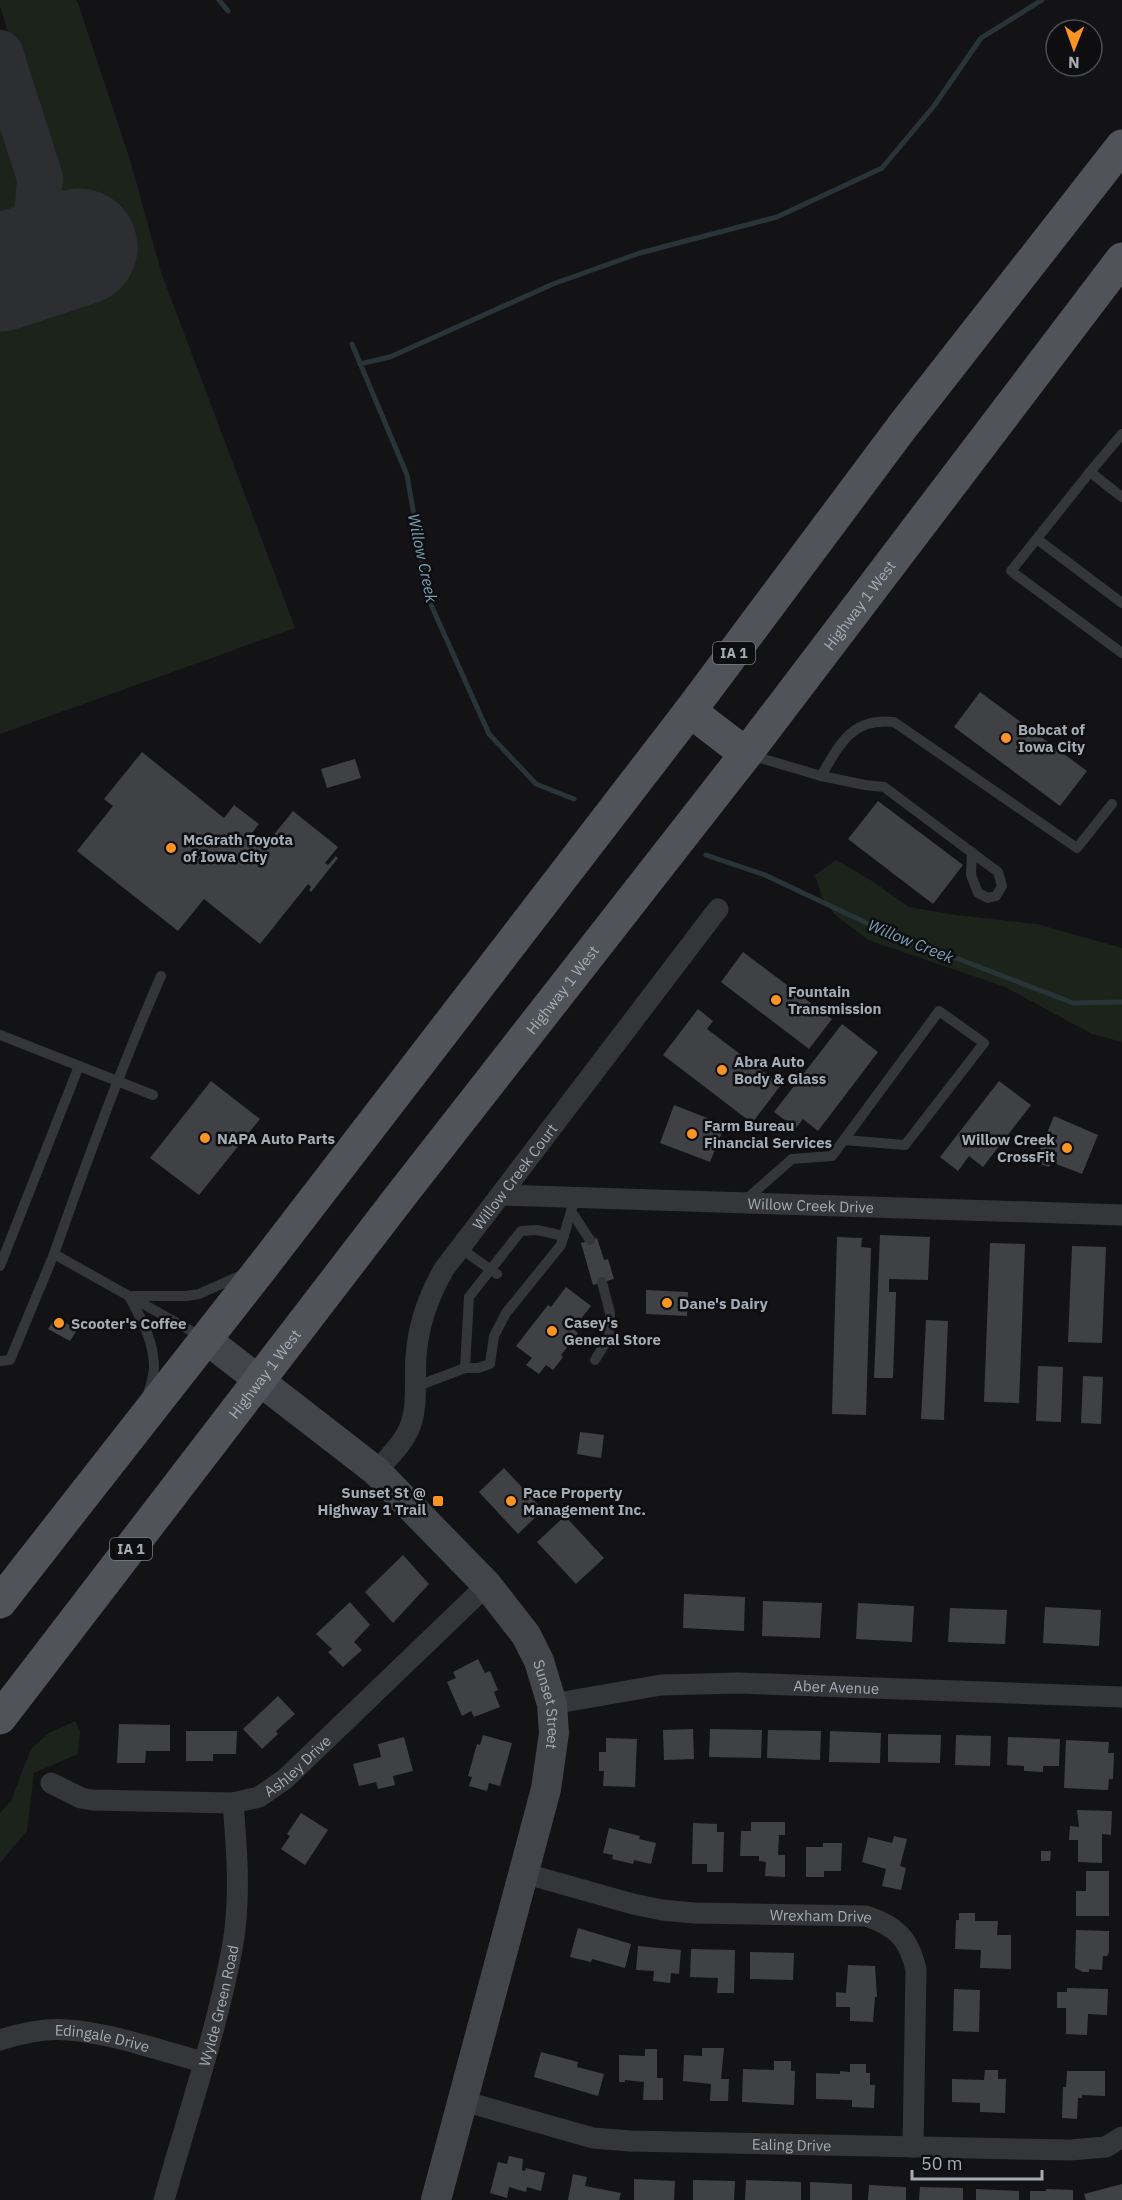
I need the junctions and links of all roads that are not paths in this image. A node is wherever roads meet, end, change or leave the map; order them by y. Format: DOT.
graph roads {
  1 [pos="1122,146"];
  2 [pos="1122,259"];
  3 [pos="1122,434"];
  4 [pos="1090,472"];
  5 [pos="1122,497"];
  6 [pos="1037,539"];
  7 [pos="1122,603"];
  8 [pos="1122,653"];
  9 [pos="690,711"];
  10 [pos="746,754"];
  11 [pos="821,776"];
  12 [pos="1112,804"];
  13 [pos="972,852"];
  14 [pos="718,909"];
  15 [pos="161,976"];
  16 [pos="0,1035"];
  17 [pos="79,1066"];
  18 [pos="117,1081"];
  19 [pos="153,1095"];
  20 [pos="844,1140"];
  21 [pos="501,1196"];
  22 [pos="742,1203"];
  23 [pos="573,1205"];
  24 [pos="1122,1215"];
  25 [pos="564,1236"];
  26 [pos="590,1240"];
  27 [pos="460,1248"];
  28 [pos="54,1254"];
  29 [pos="0,1266"];
  30 [pos="263,1266"];
  31 [pos="494,1272"];
  32 [pos="602,1282"];
  33 [pos="129,1296"];
  34 [pos="207,1340"];
  35 [pos="595,1360"];
  36 [pos="0,1361"];
  37 [pos="465,1368"];
  38 [pos="260,1380"];
  39 [pos="415,1388"];
  40 [pos="142,1423"];
  41 [pos="376,1471"];
  42 [pos="487,1585"];
  43 [pos="0,1602"];
  44 [pos="1122,1697"];
  45 [pos="552,1704"];
  46 [pos="0,1718"];
  47 [pos="51,1783"];
  48 [pos="233,1803"];
  49 [pos="524,1874"];
  50 [pos="0,2040"];
  51 [pos="203,2062"];
  52 [pos="463,2101"];
  53 [pos="1122,2137"];
  54 [pos="913,2147"];
  55 [pos="164,2200"];
  56 [pos="436,2200"];
  1 -- 9 [label="main road, IA 1"];
  2 -- 10 [label="main road, Highway 1 West / IA 1"];
  3 -- 4 [label="lane"];
  4 -- 5 [label="lane"];
  4 -- 6 [label="lane"];
  6 -- 7 [label="lane"];
  6 -- 8 [label="lane"];
  9 -- 10 [label="main road"];
  9 -- 30 [label="main road, IA 1"];
  10 -- 11 [label="lane"];
  10 -- 38 [label="main road, Highway 1 West / IA 1"];
  11 -- 12 [label="lane"];
  11 -- 13 [label="lane"];
  14 -- 21 [label="street, Willow Creek Court"];
  15 -- 18 [label="lane"];
  16 -- 17 [label="lane"];
  17 -- 18 [label="lane"];
  17 -- 29 [label="lane"];
  18 -- 19 [label="lane"];
  18 -- 28 [label="lane"];
  20 -- 20 [label="lane"];
  20 -- 22 [label="lane"];
  21 -- 23 [label="street, Willow Creek Drive"];
  21 -- 27 [label="street, Willow Creek Court"];
  22 -- 23 [label="street, Willow Creek Drive"];
  22 -- 24 [label="street, Willow Creek Drive"];
  23 -- 25 [label="lane"];
  23 -- 26 [label="lane"];
  25 -- 31 [label="lane"];
  25 -- 37 [label="lane"];
  27 -- 31 [label="lane"];
  27 -- 39 [label="street, Willow Creek Court"];
  28 -- 33 [label="lane"];
  28 -- 36 [label="lane"];
  30 -- 33 [label="lane"];
  30 -- 34 [label="main road, IA 1"];
  31 -- 37 [label="lane"];
  32 -- 35 [label="lane"];
  33 -- 34 [label="lane"];
  33 -- 40 [label="lane"];
  34 -- 38 [label="street, Sunset Street"];
  34 -- 40 [label="main road, IA 1"];
  37 -- 39 [label="lane"];
  38 -- 41 [label="street, Sunset Street"];
  38 -- 46 [label="main road, Highway 1 West / IA 1"];
  39 -- 41 [label="street, Willow Creek Court"];
  40 -- 43 [label="main road, IA 1"];
  41 -- 42 [label="street, Sunset Street"];
  42 -- 45 [label="street, Sunset Street"];
  42 -- 48 [label="street, Ashley Drive"];
  44 -- 45 [label="street, Aber Avenue"];
  45 -- 49 [label="street, Sunset Street"];
  47 -- 48 [label="street, Ashley Drive"];
  48 -- 51 [label="street, Wylde Green Road"];
  49 -- 52 [label="street, Sunset Street"];
  49 -- 54 [label="street, Wrexham Drive"];
  50 -- 51 [label="street, Edingale Drive"];
  51 -- 55 [label="street, Wylde Green Road"];
  52 -- 54 [label="street, Ealing Drive"];
  52 -- 56 [label="street, Sunset Street"];
  53 -- 54 [label="street, Ealing Drive"];
}
